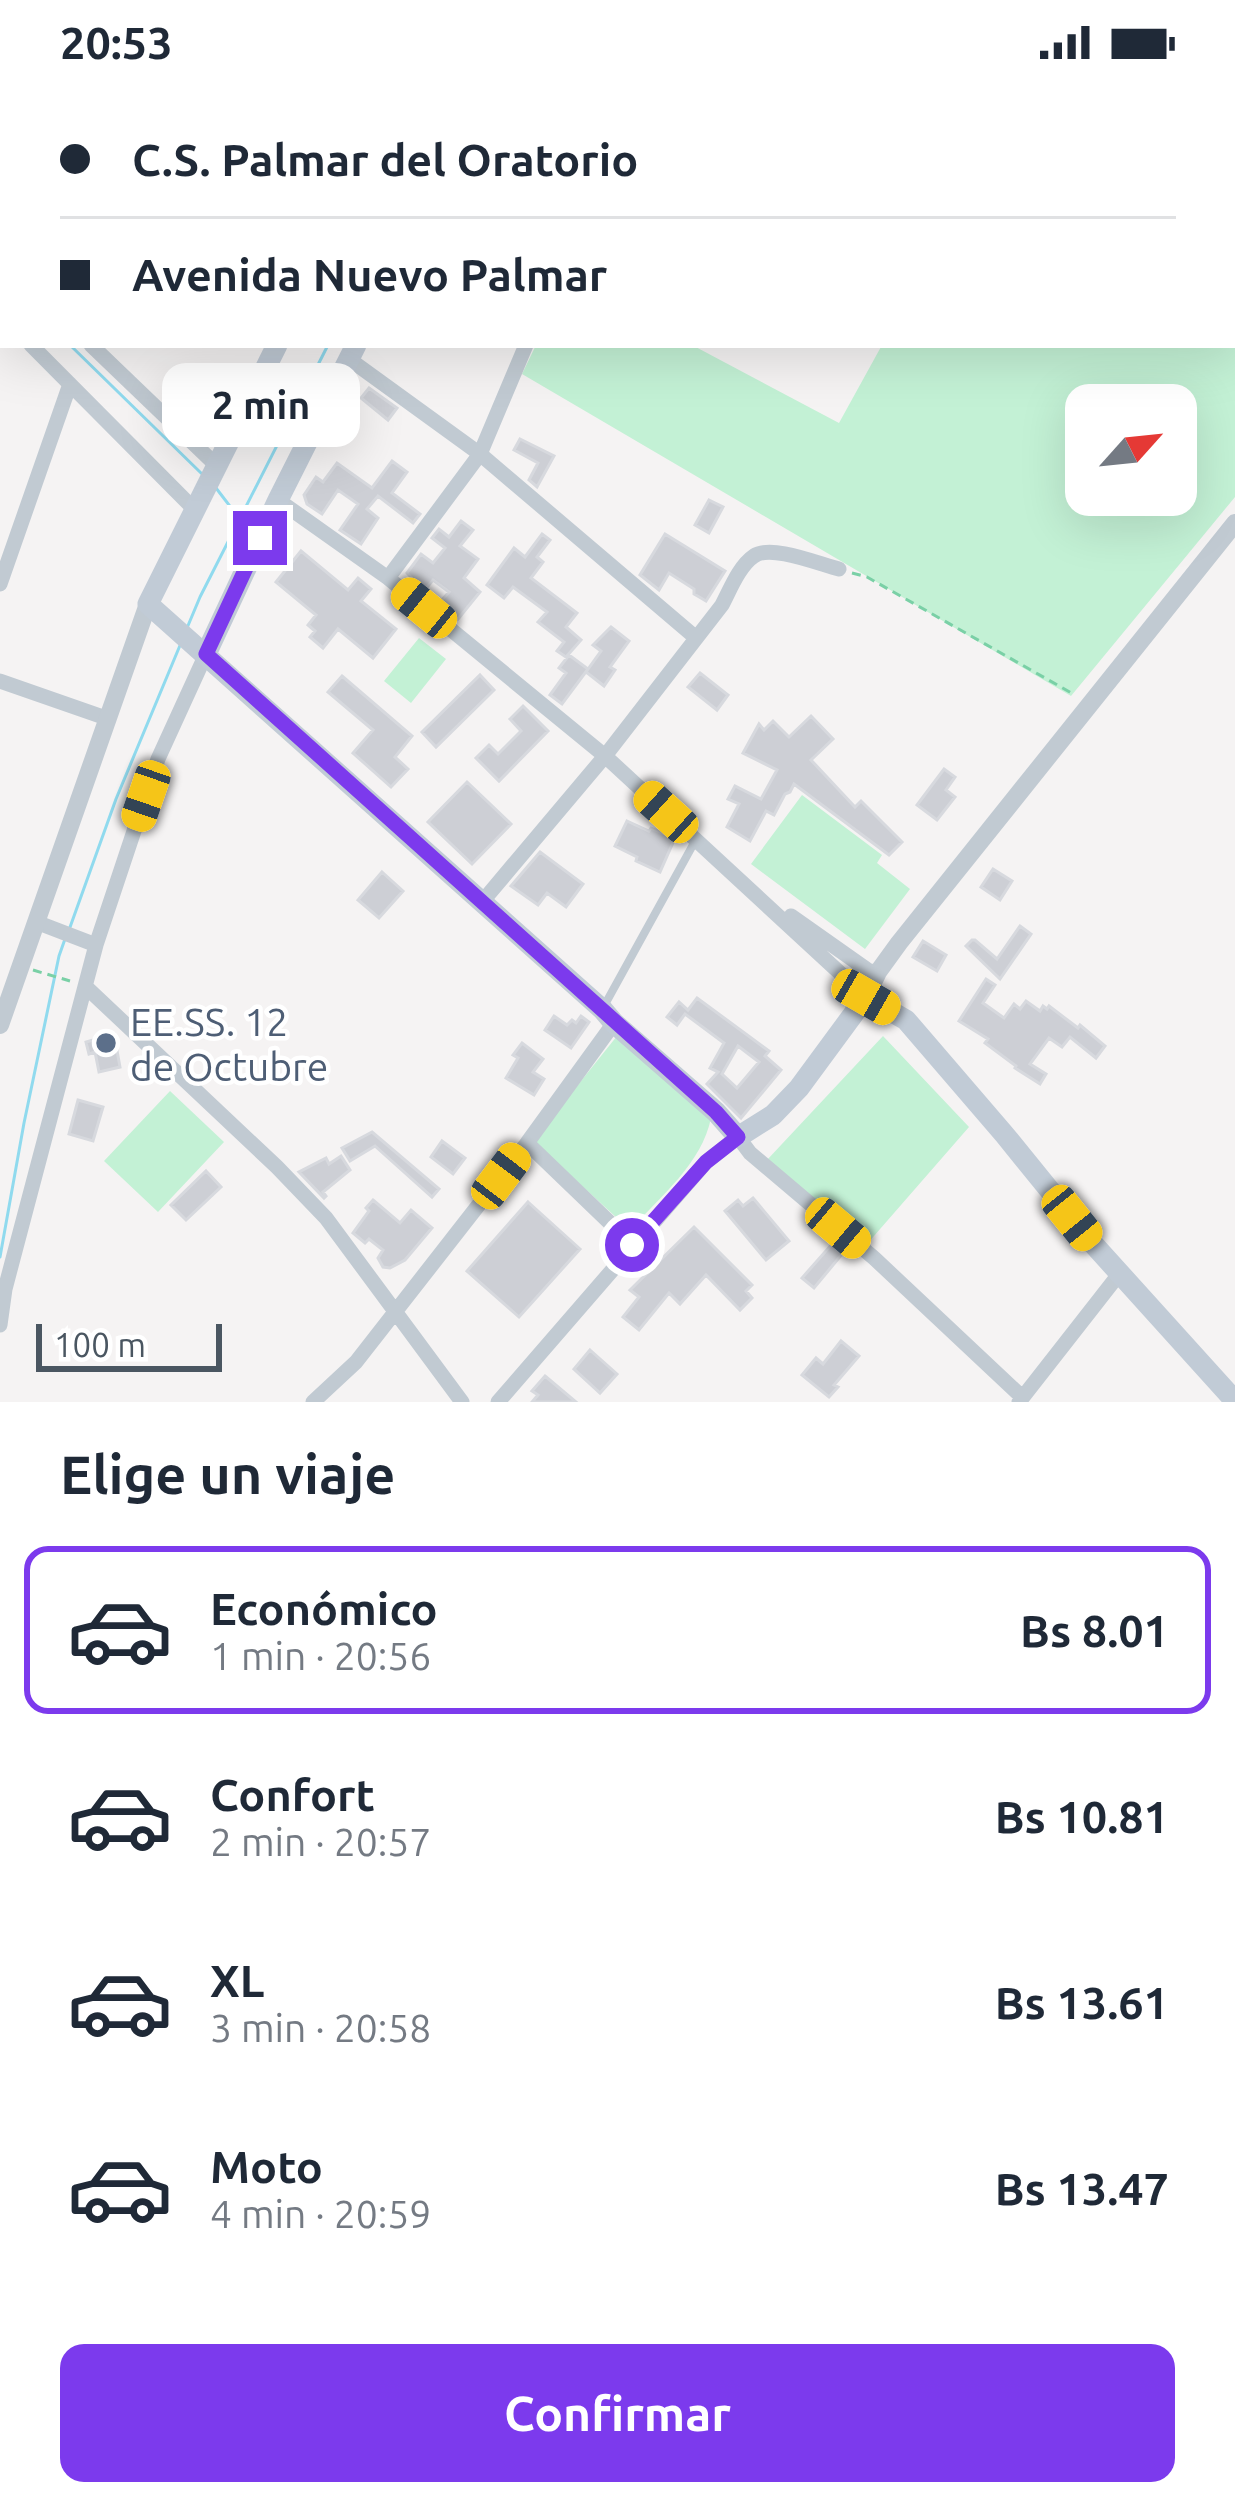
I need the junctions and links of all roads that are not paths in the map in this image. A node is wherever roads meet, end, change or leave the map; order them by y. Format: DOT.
graph roads {
  1 [pos="34,348"];
  2 [pos="94,348"];
  3 [pos="276,348"];
  4 [pos="525,348"];
  5 [pos="353,352"];
  6 [pos="70,384"];
  7 [pos="480,454"];
  8 [pos="217,465"];
  9 [pos="278,500"];
  10 [pos="194,509"];
  11 [pos="1235,523"];
  12 [pos="838,569"];
  13 [pos="388,578"];
  14 [pos="0,584"];
  15 [pos="148,604"];
  16 [pos="695,638"];
  17 [pos="200,649"];
  18 [pos="0,681"];
  19 [pos="106,718"];
  20 [pos="605,756"];
  21 [pos="696,840"];
  22 [pos="739,880"];
  23 [pos="482,902"];
  24 [pos="43,925"];
  25 [pos="91,943"];
  26 [pos="878,972"];
  27 [pos="86,988"];
  28 [pos="866,997"];
  29 [pos="609,1017"];
  30 [pos="1,1018"];
  31 [pos="738,1137"];
  32 [pos="526,1143"];
  33 [pos="632,1245"];
  34 [pos="1120,1273"];
  35 [pos="397,1311"];
  36 [pos="0,1325"];
  37 [pos="1020,1400"];
  38 [pos="1235,1401"];
  39 [pos="313,1402"];
  40 [pos="462,1402"];
  41 [pos="498,1402"];
  1 -- 6 [label="street"];
  2 -- 8 [label="street"];
  3 -- 8 [label="main road"];
  4 -- 7 [label="street"];
  5 -- 7 [label="street"];
  5 -- 9 [label="main road"];
  6 -- 10 [label="street"];
  6 -- 14 [label="street"];
  7 -- 13 [label="street"];
  7 -- 16 [label="street"];
  8 -- 10 [label="main road"];
  9 -- 13 [label="street"];
  9 -- 17 [label="main road"];
  10 -- 15 [label="main road"];
  11 -- 26 [label="street"];
  12 -- 16 [label="street"];
  13 -- 20 [label="street"];
  15 -- 17 [label="main road"];
  15 -- 19 [label="street"];
  16 -- 20 [label="street"];
  17 -- 23 [label="main road"];
  17 -- 25 [label="street"];
  18 -- 19 [label="street"];
  19 -- 24 [label="street"];
  20 -- 21 [label="street"];
  20 -- 23 [label="street"];
  21 -- 22 [label="street"];
  21 -- 29 [label="lane"];
  22 -- 26 [label="street"];
  22 -- 28 [label="street"];
  23 -- 29 [label="main road"];
  24 -- 25 [label="street"];
  24 -- 30 [label="street"];
  25 -- 27 [label="street"];
  26 -- 28 [label="street"];
  27 -- 35 [label="street"];
  27 -- 36 [label="street"];
  28 -- 31 [label="main road"];
  28 -- 34 [label="main road"];
  29 -- 31 [label="main road"];
  29 -- 32 [label="street"];
  31 -- 33 [label="street"];
  31 -- 37 [label="street"];
  32 -- 33 [label="street"];
  32 -- 35 [label="street"];
  33 -- 41 [label="street"];
  34 -- 37 [label="street"];
  34 -- 38 [label="main road"];
  35 -- 39 [label="street"];
  35 -- 40 [label="street"];
}
